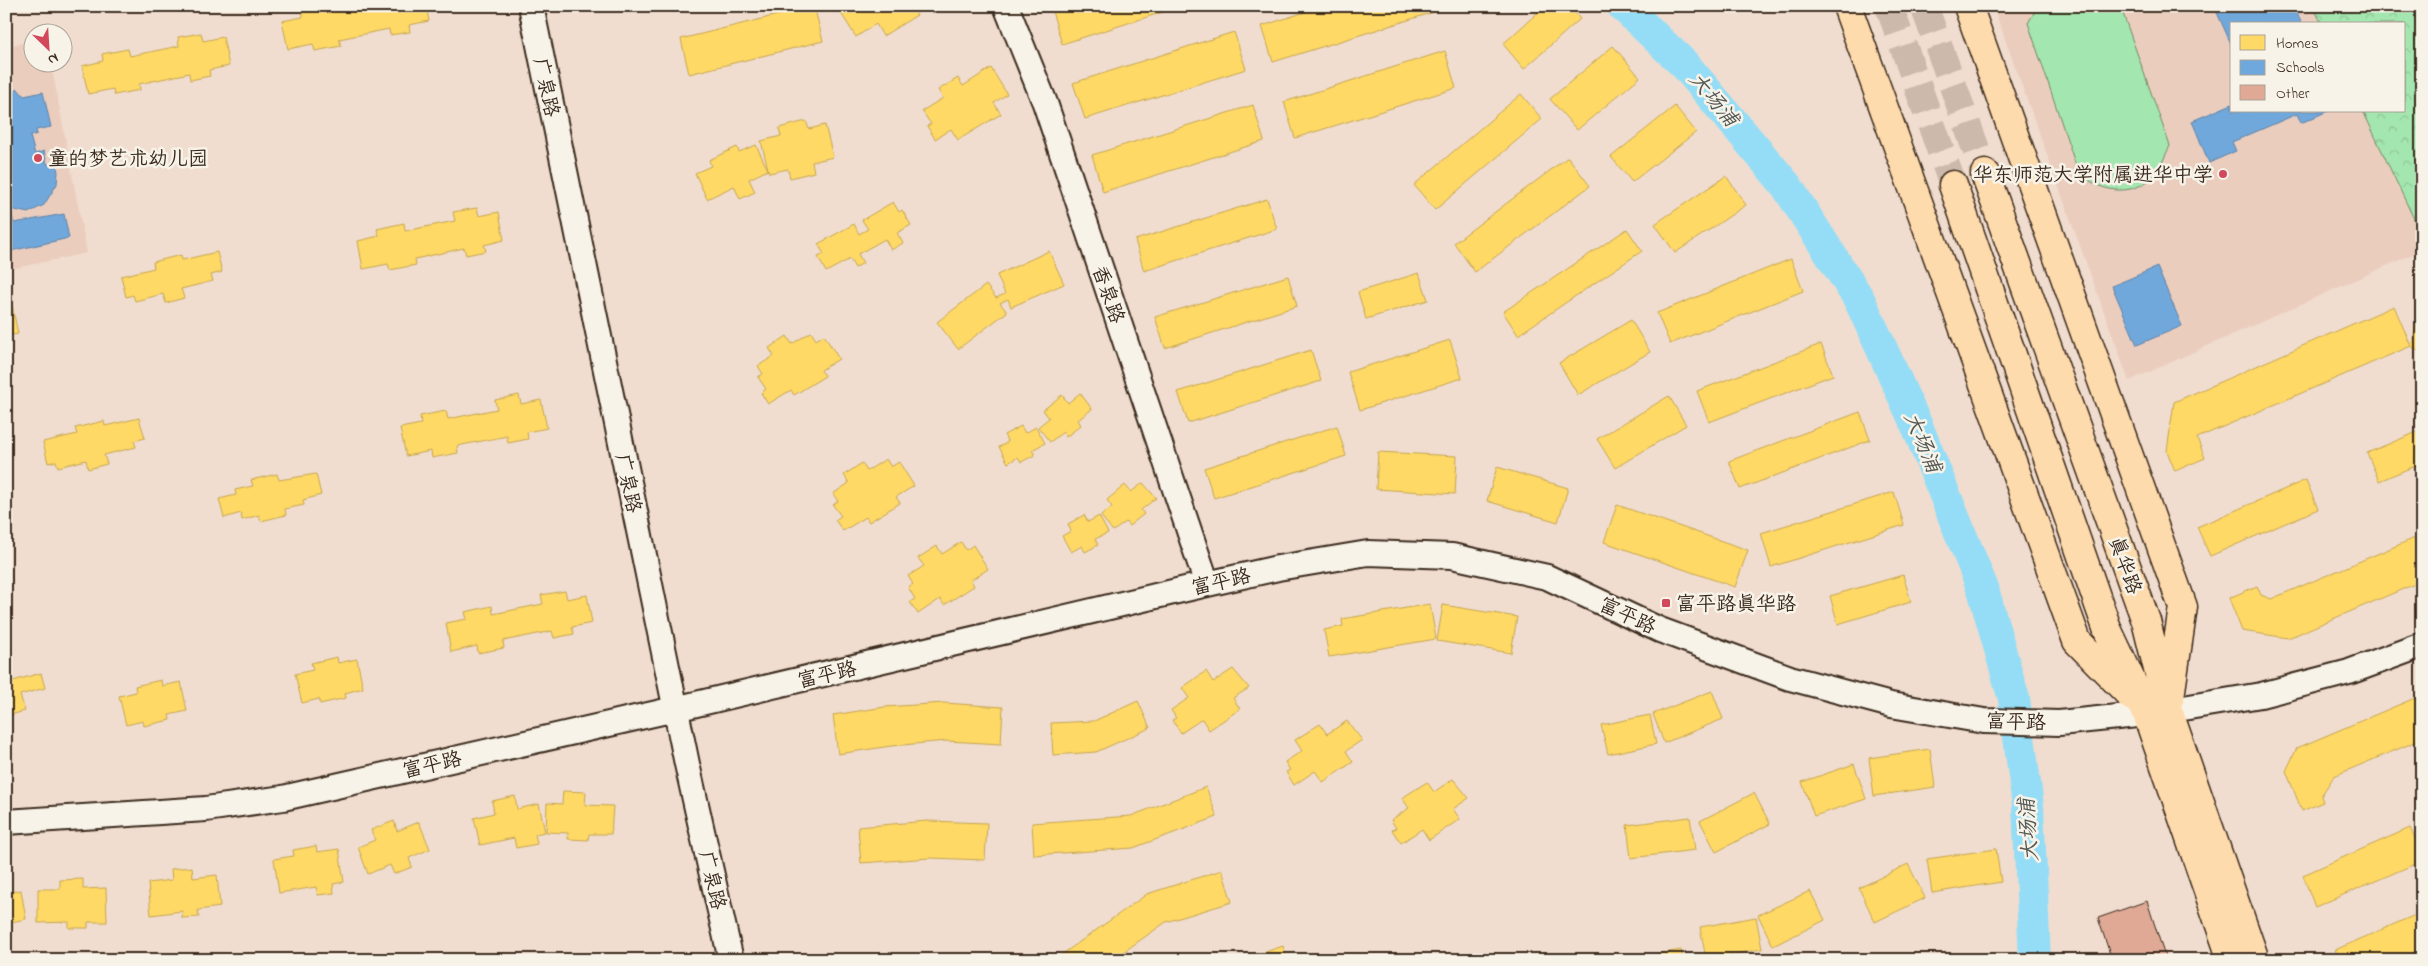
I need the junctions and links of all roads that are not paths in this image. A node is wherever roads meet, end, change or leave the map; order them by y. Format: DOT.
graph roads {
  1 [pos="531,6"];
  2 [pos="1006,6"];
  3 [pos="1847,6"];
  4 [pos="1968,6"];
  5 [pos="1984,174"];
  6 [pos="1954,186"];
  7 [pos="1207,584"];
  8 [pos="2422,645"];
  9 [pos="676,709"];
  10 [pos="2158,712"];
  11 [pos="6,822"];
  12 [pos="731,960"];
  13 [pos="2232,960"];
  14 [pos="2255,960"];
  1 -- 9 [label="street, 广泉路"];
  2 -- 7 [label="street, 香泉路"];
  3 -- 10 [label="main road"];
  4 -- 10 [label="main road"];
  5 -- 10 [label="main road, 真华路"];
  6 -- 10 [label="main road, 真华路"];
  7 -- 9 [label="street, 富平路"];
  7 -- 10 [label="street, 富平路"];
  8 -- 10 [label="street, 富平路"];
  9 -- 11 [label="street, 富平路"];
  9 -- 12 [label="street, 广泉路"];
  10 -- 13 [label="main road, 真华路"];
  10 -- 14 [label="main road, 真华路"];
}
